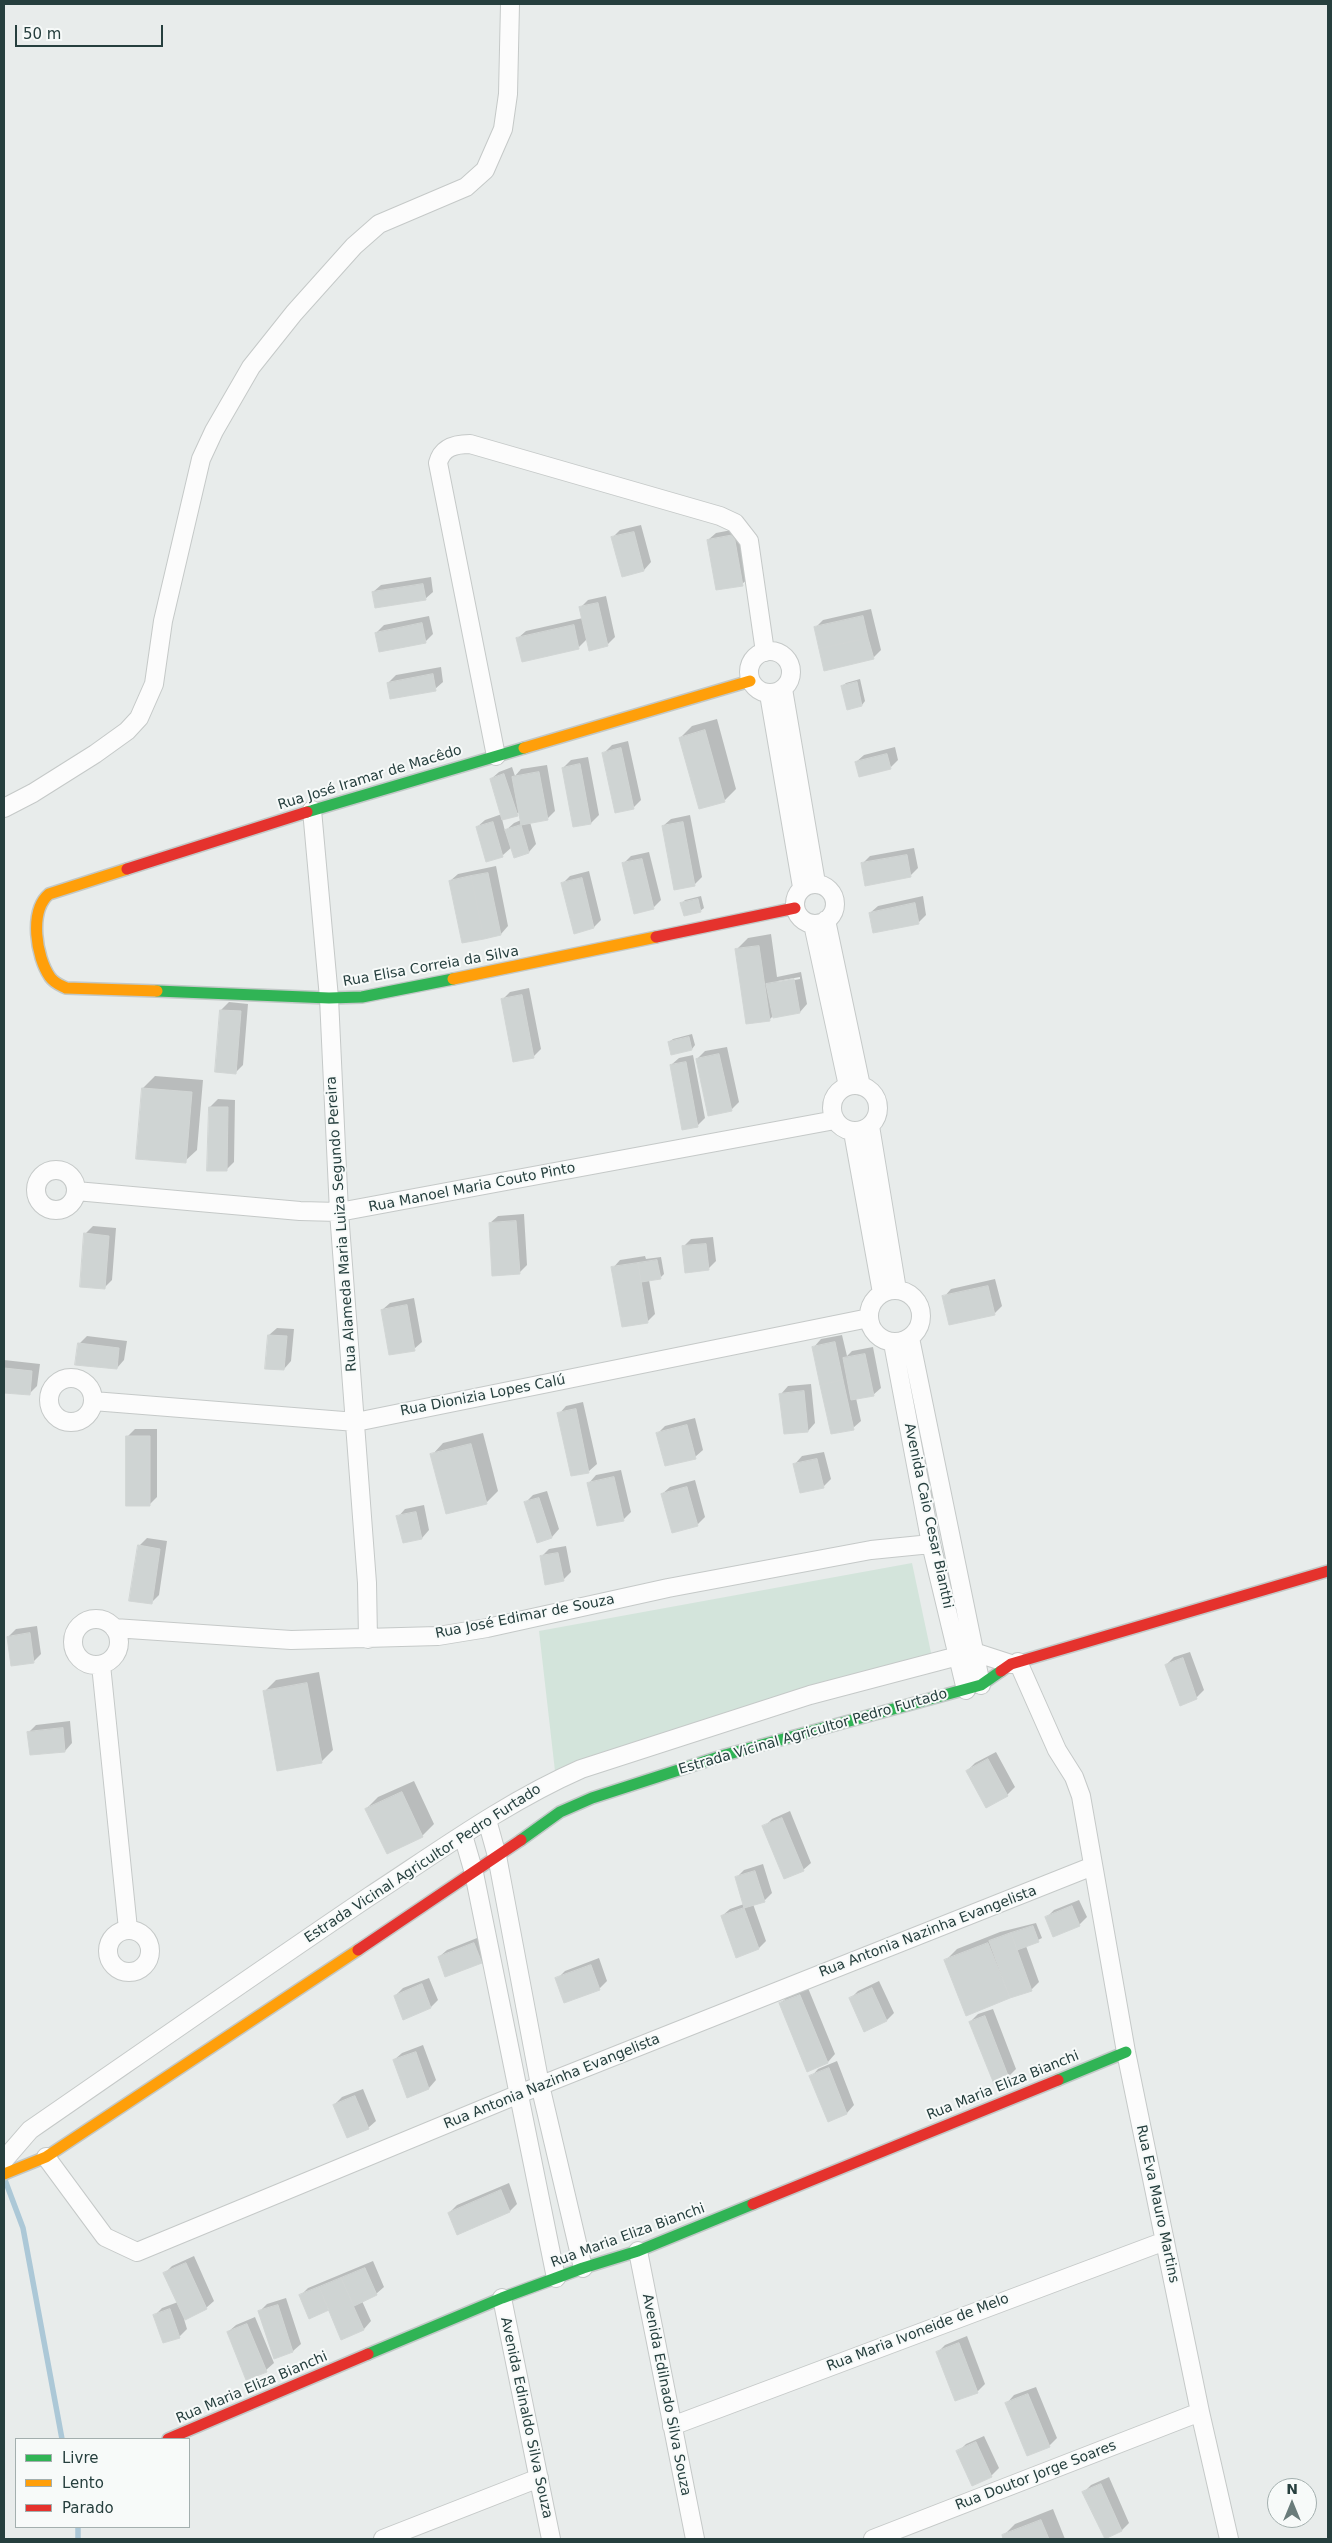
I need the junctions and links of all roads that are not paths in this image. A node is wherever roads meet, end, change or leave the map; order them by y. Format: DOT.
graph roads {
  1 [pos="510,4"];
  2 [pos="765,652"];
  3 [pos="750,681"];
  4 [pos="776,691"];
  5 [pos="496,756"];
  6 [pos="4,808"];
  7 [pos="312,810"];
  8 [pos="809,885"];
  9 [pos="795,908"];
  10 [pos="820,922"];
  11 [pos="38,940"];
  12 [pos="328,998"];
  13 [pos="854,1086"];
  14 [pos="834,1120"];
  15 [pos="862,1129"];
  16 [pos="76,1191"];
  17 [pos="339,1212"];
  18 [pos="890,1292"];
  19 [pos="869,1318"];
  20 [pos="902,1340"];
  21 [pos="93,1401"];
  22 [pos="356,1422"];
  23 [pos="931,1544"];
  24 [pos="1328,1571"];
  25 [pos="114,1628"];
  26 [pos="368,1639"];
  27 [pos="966,1654"];
  28 [pos="1015,1663"];
  29 [pos="101,1665"];
  30 [pos="974,1688"];
  31 [pos="487,1820"];
  32 [pos="463,1835"];
  33 [pos="497,1856"];
  34 [pos="1093,1866"];
  35 [pos="474,1873"];
  36 [pos="128,1930"];
  37 [pos="1126,2052"];
  38 [pos="540,2085"];
  39 [pos="519,2094"];
  40 [pos="46,2157"];
  41 [pos="10,2161"];
  42 [pos="4,2174"];
  43 [pos="1165,2240"];
  44 [pos="638,2251"];
  45 [pos="583,2268"];
  46 [pos="556,2278"];
  47 [pos="502,2298"];
  48 [pos="1200,2412"];
  49 [pos="672,2426"];
  50 [pos="170,2438"];
  51 [pos="539,2478"];
  52 [pos="383,2539"];
  53 [pos="551,2539"];
  54 [pos="694,2539"];
  55 [pos="873,2539"];
  56 [pos="1229,2539"];
  1 -- 6 [label="street"];
  2 -- 3 [label="street"];
  2 -- 4 [label="street"];
  2 -- 5 [label="street"];
  3 -- 4 [label="street"];
  3 -- 5 [label="street, Rua José Iramar de Macêdo"];
  4 -- 8 [label="street"];
  5 -- 7 [label="street, Rua José Iramar de Macêdo"];
  7 -- 11 [label="street, Rua José Iramar de Macêdo"];
  7 -- 12 [label="street, Rua Alameda Maria Luiza Segundo Pereira"];
  8 -- 9 [label="street"];
  8 -- 10 [label="street"];
  9 -- 10 [label="street"];
  9 -- 12 [label="street, Rua Elisa Correia da Silva"];
  10 -- 13 [label="street"];
  11 -- 12 [label="street, Rua Elisa Correia da Silva"];
  12 -- 17 [label="street, Rua Alameda Maria Luiza Segundo Pereira"];
  13 -- 14 [label="street"];
  13 -- 15 [label="street"];
  14 -- 15 [label="street"];
  14 -- 17 [label="street, Rua Manoel Maria Couto Pinto"];
  15 -- 18 [label="street"];
  16 -- 17 [label="street, Rua Manoel Maria Couto Pinto"];
  17 -- 22 [label="street, Rua Alameda Maria Luiza Segundo Pereira"];
  18 -- 19 [label="street"];
  18 -- 20 [label="street"];
  19 -- 20 [label="street"];
  19 -- 22 [label="street, Rua Dionizia Lopes Calú"];
  20 -- 23 [label="street, Avenida Caio Cesar Bianthi"];
  20 -- 27 [label="street, Avenida Caio Cesar Bianthi"];
  21 -- 22 [label="street, Rua Dionizia Lopes Calú"];
  22 -- 26 [label="street, Rua Alameda Maria Luiza Segundo Pereira"];
  23 -- 26 [label="street, Rua José Edimar de Souza"];
  23 -- 27 [label="street, Avenida Caio Cesar Bianthi"];
  24 -- 28 [label="street, Estrada Vicinal Agricultor Pedro Furtado"];
  25 -- 26 [label="street, Rua José Edimar de Souza"];
  25 -- 29 [label="street"];
  25 -- 29 [label="street, Rua José Edimar de Souza"];
  27 -- 28 [label="street"];
  27 -- 30 [label="street, Avenida Caio Cesar Bianthi"];
  27 -- 31 [label="street, Estrada Vicinal Agricultor Pedro Furtado"];
  28 -- 30 [label="street, Estrada Vicinal Agricultor Pedro Furtado"];
  28 -- 34 [label="street, Rua Eva Mauro Martins"];
  29 -- 36 [label="street"];
  30 -- 33 [label="street, Estrada Vicinal Agricultor Pedro Furtado"];
  31 -- 32 [label="street, Estrada Vicinal Agricultor Pedro Furtado"];
  31 -- 33 [label="street"];
  32 -- 35 [label="street"];
  32 -- 41 [label="street, Estrada Vicinal Agricultor Pedro Furtado"];
  33 -- 35 [label="street, Estrada Vicinal Agricultor Pedro Furtado"];
  33 -- 38 [label="street"];
  34 -- 37 [label="street, Rua Eva Mauro Martins"];
  34 -- 38 [label="street, Rua Antonia Nazinha Evangelista"];
  35 -- 39 [label="street"];
  35 -- 40 [label="street, Estrada Vicinal Agricultor Pedro Furtado"];
  37 -- 43 [label="street, Rua Eva Mauro Martins"];
  37 -- 44 [label="street, Rua Maria Eliza Bianchi"];
  38 -- 39 [label="street, Rua Antonia Nazinha Evangelista"];
  38 -- 45 [label="street"];
  39 -- 40 [label="street, Rua Antonia Nazinha Evangelista"];
  39 -- 46 [label="street"];
  40 -- 41 [label="street, Estrada Vicinal Agricultor Pedro Furtado"];
  41 -- 42 [label="street, Estrada Vicinal Agricultor Pedro Furtado"];
  43 -- 48 [label="street, Rua Eva Mauro Martins"];
  43 -- 49 [label="street, Rua Maria Ivoneide de Melo"];
  44 -- 45 [label="street, Rua Maria Eliza Bianchi"];
  44 -- 49 [label="street, Avenida Edilnado Silva Souza"];
  45 -- 46 [label="street, Rua Maria Eliza Bianchi"];
  46 -- 47 [label="street, Rua Maria Eliza Bianchi"];
  47 -- 50 [label="street, Rua Maria Eliza Bianchi"];
  47 -- 51 [label="street, Avenida Edinaldo Silva Souza"];
  48 -- 55 [label="street, Rua Doutor Jorge Soares"];
  48 -- 56 [label="street, Rua Eva Mauro Martins"];
  49 -- 54 [label="street, Avenida Edilnado Silva Souza"];
  51 -- 52 [label="street"];
  51 -- 53 [label="street, Avenida Edinaldo Silva Souza"];
}
